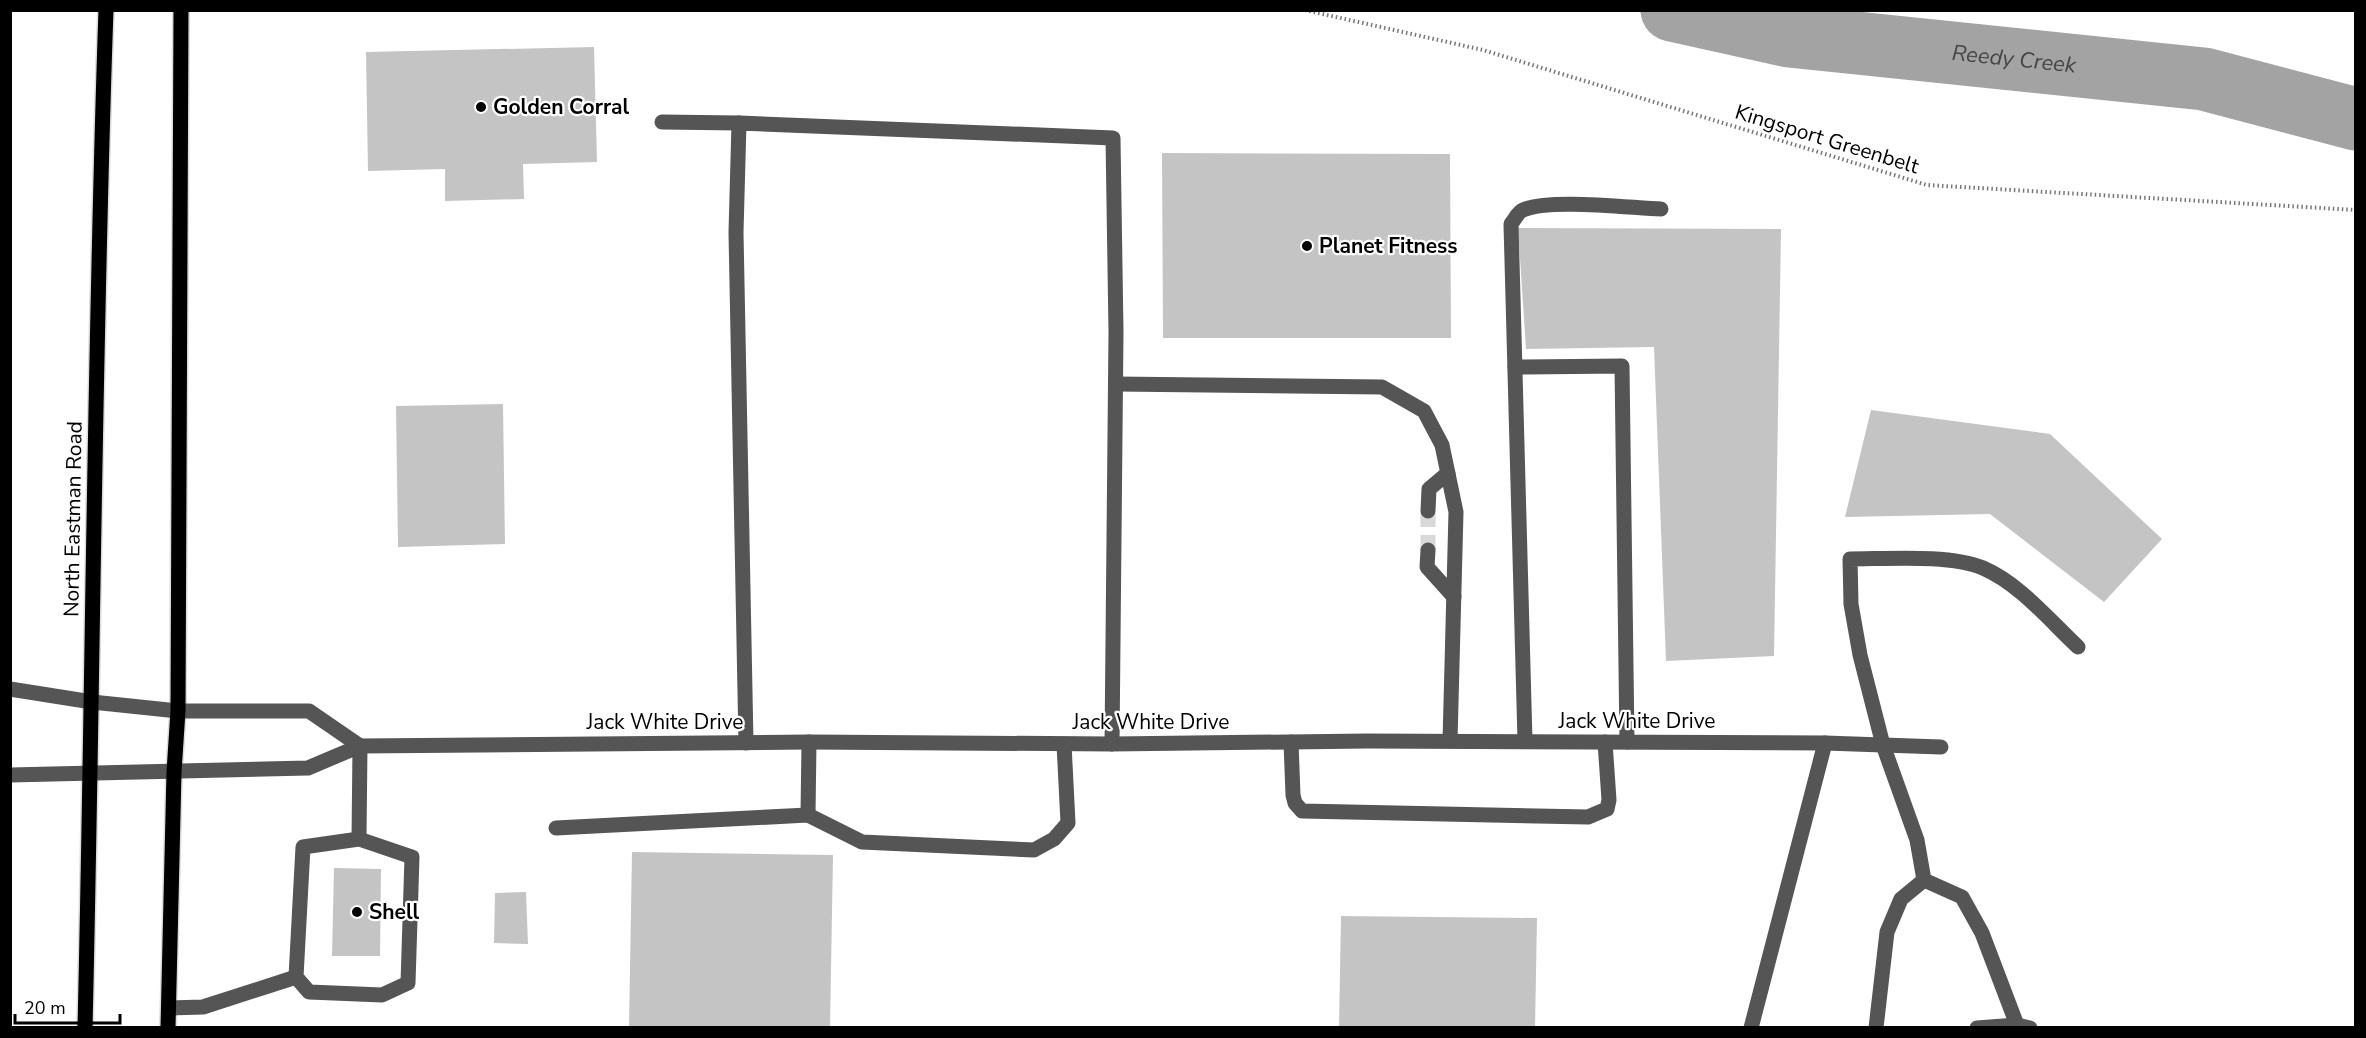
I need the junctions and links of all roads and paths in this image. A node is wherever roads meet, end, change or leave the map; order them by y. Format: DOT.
graph roads {
  1 [pos="106,10"];
  2 [pos="181,10"];
  3 [pos="1305,10"];
  4 [pos="663,122"];
  5 [pos="739,123"];
  6 [pos="1662,209"];
  7 [pos="2355,210"];
  8 [pos="1515,366"];
  9 [pos="1116,384"];
  10 [pos="1448,472"];
  11 [pos="1428,512"];
  12 [pos="1428,550"];
  13 [pos="1454,597"];
  14 [pos="2078,647"];
  15 [pos="10,689"];
  16 [pos="93,702"];
  17 [pos="178,711"];
  18 [pos="1450,741"];
  19 [pos="1525,741"];
  20 [pos="809,742"];
  21 [pos="1291,742"];
  22 [pos="1605,742"];
  23 [pos="1627,742"];
  24 [pos="746,743"];
  25 [pos="1825,743"];
  26 [pos="1064,744"];
  27 [pos="1112,744"];
  28 [pos="1883,745"];
  29 [pos="360,746"];
  30 [pos="1941,747"];
  31 [pos="174,772"];
  32 [pos="91,773"];
  33 [pos="10,775"];
  34 [pos="808,815"];
  35 [pos="556,828"];
  36 [pos="359,838"];
  37 [pos="1924,880"];
  38 [pos="296,977"];
  39 [pos="169,1008"];
  40 [pos="2023,1026"];
  41 [pos="85,1028"];
  42 [pos="168,1028"];
  43 [pos="1751,1028"];
  44 [pos="1876,1028"];
  45 [pos="1977,1028"];
  1 -- 16 [label="main road, North Eastman Road"];
  2 -- 17 [label="main road"];
  3 -- 7 [label="path, Kingsport Greenbelt"];
  4 -- 5 [label="street"];
  5 -- 9 [label="street"];
  5 -- 24 [label="street"];
  6 -- 8 [label="street"];
  8 -- 19 [label="street"];
  8 -- 23 [label="street"];
  9 -- 10 [label="street"];
  9 -- 27 [label="street"];
  10 -- 11 [label="street"];
  10 -- 13 [label="street"];
  12 -- 13 [label="street"];
  13 -- 18 [label="street"];
  14 -- 28 [label="street"];
  15 -- 16 [label="street"];
  16 -- 17 [label="street"];
  16 -- 32 [label="main road, North Eastman Road"];
  17 -- 29 [label="street"];
  17 -- 31 [label="main road"];
  18 -- 19 [label="street, Jack White Drive"];
  18 -- 21 [label="street, Jack White Drive"];
  19 -- 22 [label="street, Jack White Drive"];
  20 -- 24 [label="street, Jack White Drive"];
  20 -- 26 [label="street, Jack White Drive"];
  20 -- 34 [label="street"];
  21 -- 22 [label="street"];
  21 -- 27 [label="street, Jack White Drive"];
  22 -- 23 [label="street, Jack White Drive"];
  23 -- 25 [label="street, Jack White Drive"];
  24 -- 29 [label="street, Jack White Drive"];
  25 -- 28 [label="street, Jack White Drive"];
  25 -- 43 [label="street"];
  26 -- 27 [label="street, Jack White Drive"];
  26 -- 34 [label="street"];
  28 -- 30 [label="street, Jack White Drive"];
  28 -- 37 [label="street"];
  29 -- 31 [label="street, Jack White Drive"];
  29 -- 36 [label="street"];
  31 -- 32 [label="street, Jack White Drive"];
  31 -- 39 [label="main road"];
  32 -- 33 [label="street, Jack White Drive"];
  32 -- 41 [label="main road, North Eastman Road"];
  34 -- 35 [label="street"];
  36 -- 38 [label="street"];
  36 -- 38 [label="street"];
  37 -- 40 [label="street"];
  37 -- 44 [label="street"];
  38 -- 39 [label="street"];
  39 -- 42 [label="main road"];
  40 -- 45 [label="street"];
}
